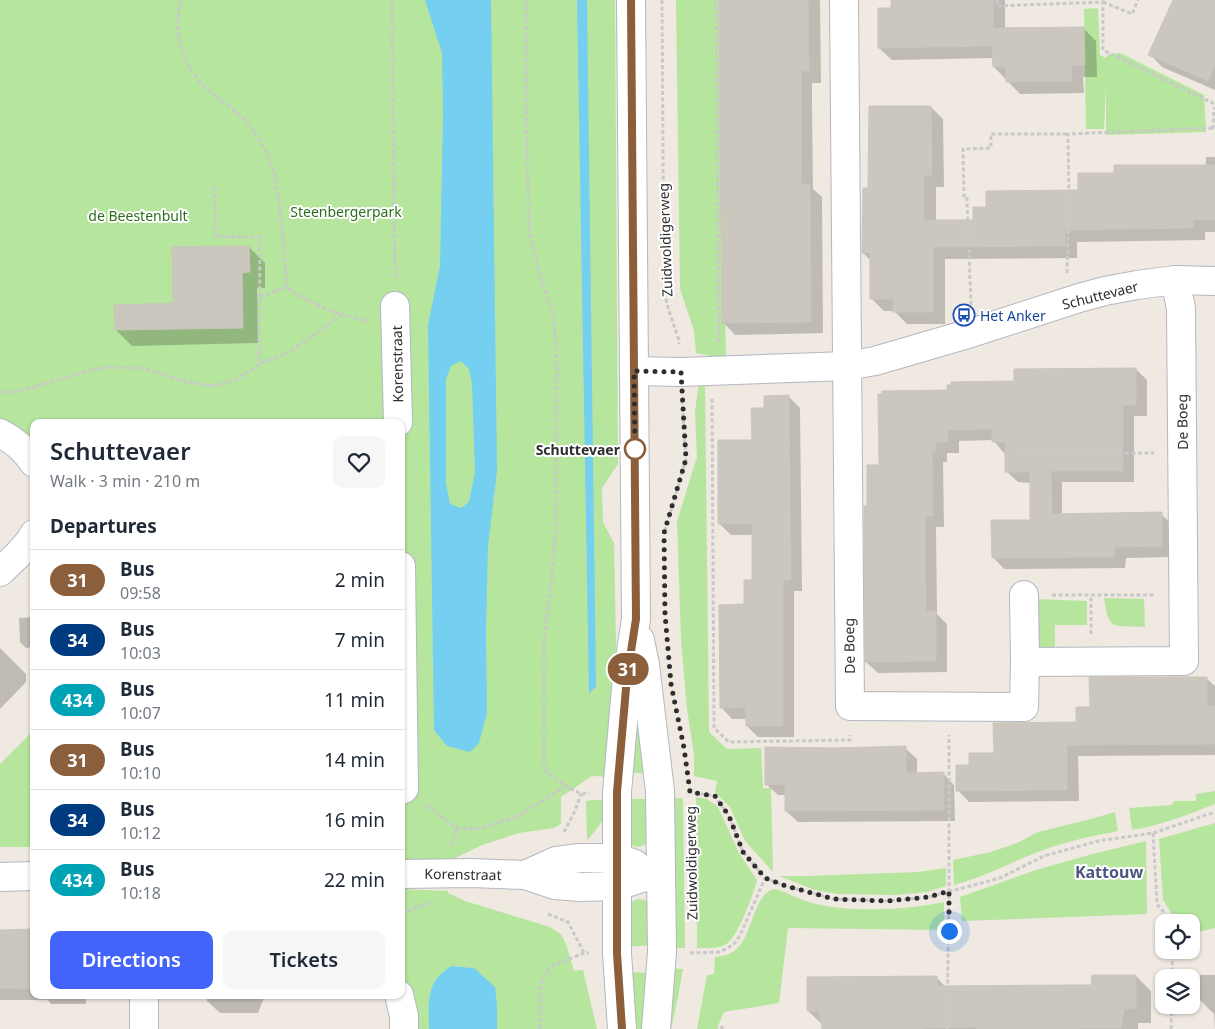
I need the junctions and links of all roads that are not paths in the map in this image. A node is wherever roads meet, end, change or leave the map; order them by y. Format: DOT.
graph roads {
  1 [pos="631,0"];
  2 [pos="844,0"];
  3 [pos="1175,280"];
  4 [pos="1215,281"];
  5 [pos="396,316"];
  6 [pos="847,366"];
  7 [pos="634,371"];
  8 [pos="398,419"];
  9 [pos="0,432"];
  10 [pos="30,458"];
  11 [pos="30,541"];
  12 [pos="0,572"];
  13 [pos="1024,595"];
  14 [pos="636,619"];
  15 [pos="1025,662"];
  16 [pos="617,858"];
  17 [pos="661,872"];
  18 [pos="405,874"];
  19 [pos="526,875"];
  20 [pos="30,876"];
  21 [pos="0,877"];
  22 [pos="617,886"];
  23 [pos="144,999"];
  24 [pos="401,999"];
  25 [pos="144,1029"];
  26 [pos="404,1029"];
  27 [pos="622,1029"];
  28 [pos="656,1029"];
  1 -- 7 [label="street"];
  2 -- 6 [label="street"];
  3 -- 4 [label="street, Schuttevaer"];
  3 -- 6 [label="street, Schuttevaer"];
  3 -- 15 [label="street, De Boeg"];
  5 -- 8 [label="street, Korenstraat"];
  6 -- 7 [label="street, Schuttevaer"];
  6 -- 15 [label="street, De Boeg"];
  7 -- 14 [label="street"];
  9 -- 10 [label="street"];
  11 -- 12 [label="street"];
  13 -- 15 [label="street"];
  14 -- 16 [label="street"];
  14 -- 17 [label="street"];
  16 -- 17 [label="street, Korenstraat"];
  16 -- 19 [label="street, Korenstraat"];
  16 -- 22 [label="street"];
  17 -- 22 [label="street, Korenstraat"];
  17 -- 28 [label="street"];
  18 -- 19 [label="street, Korenstraat"];
  19 -- 22 [label="street, Korenstraat"];
  20 -- 21 [label="street"];
  22 -- 27 [label="street"];
  23 -- 25 [label="street"];
  24 -- 26 [label="street"];
}
